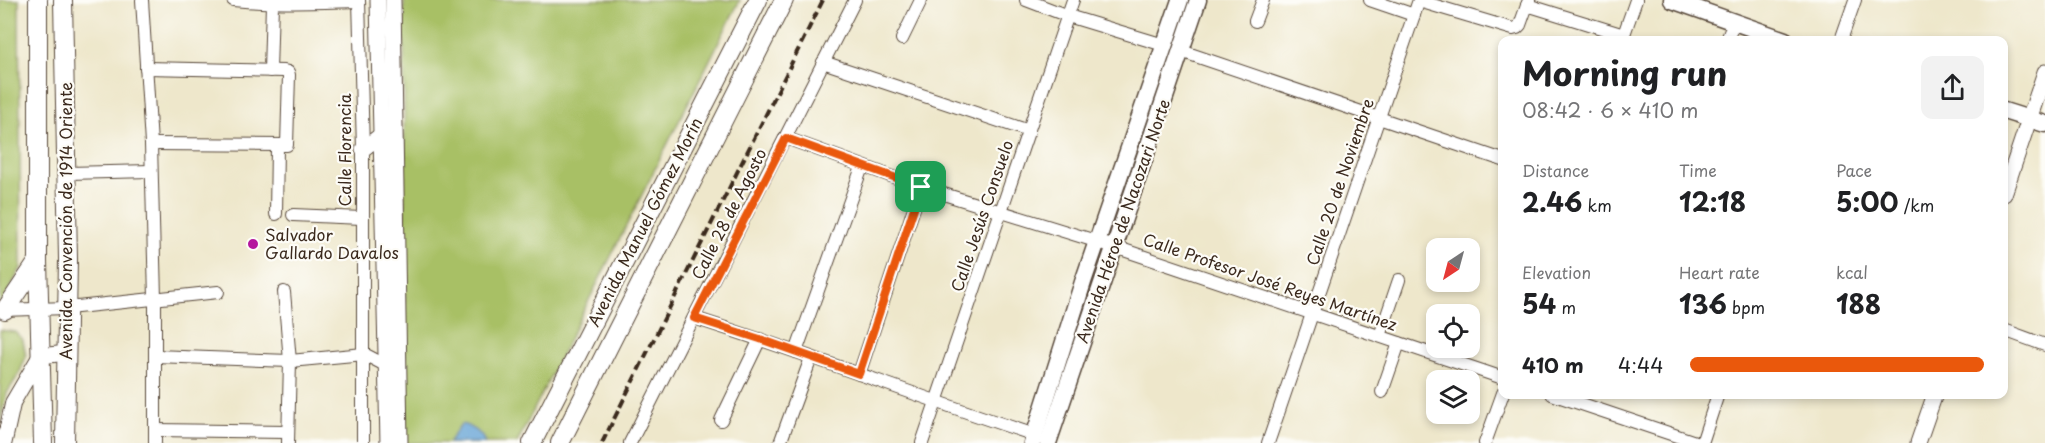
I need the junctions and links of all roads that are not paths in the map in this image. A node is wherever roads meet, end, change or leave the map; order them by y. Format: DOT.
graph roads {
  1 [pos="38,0"];
  2 [pos="63,0"];
  3 [pos="142,0"];
  4 [pos="233,0"];
  5 [pos="378,0"];
  6 [pos="393,0"];
  7 [pos="758,0"];
  8 [pos="784,0"];
  9 [pos="855,0"];
  10 [pos="921,0"];
  11 [pos="1026,0"];
  12 [pos="1073,0"];
  13 [pos="1180,0"];
  14 [pos="1198,0"];
  15 [pos="1263,0"];
  16 [pos="1370,0"];
  17 [pos="1419,0"];
  18 [pos="1636,0"];
  19 [pos="1672,0"];
  20 [pos="1855,0"];
  21 [pos="287,1"];
  22 [pos="359,1"];
  23 [pos="1528,3"];
  24 [pos="272,4"];
  25 [pos="1413,15"];
  26 [pos="1068,16"];
  27 [pos="1255,21"];
  28 [pos="1734,22"];
  29 [pos="1618,36"];
  30 [pos="1624,36"];
  31 [pos="1729,36"];
  32 [pos="1774,36"];
  33 [pos="1842,36"];
  34 [pos="902,39"];
  35 [pos="1164,45"];
  36 [pos="1181,51"];
  37 [pos="823,62"];
  38 [pos="146,68"];
  39 [pos="270,71"];
  40 [pos="2045,72"];
  41 [pos="2008,112"];
  42 [pos="1379,118"];
  43 [pos="2029,118"];
  44 [pos="2045,124"];
  45 [pos="1029,131"];
  46 [pos="381,135"];
  47 [pos="786,138"];
  48 [pos="151,144"];
  49 [pos="277,146"];
  50 [pos="363,149"];
  51 [pos="1498,158"];
  52 [pos="862,166"];
  53 [pos="151,171"];
  54 [pos="68,173"];
  55 [pos="667,181"];
  56 [pos="2008,182"];
  57 [pos="921,187"];
  58 [pos="1001,211"];
  59 [pos="276,214"];
  60 [pos="293,215"];
  61 [pos="362,218"];
  62 [pos="1097,242"];
  63 [pos="1115,247"];
  64 [pos="38,261"];
  65 [pos="647,272"];
  66 [pos="1399,280"];
  67 [pos="284,291"];
  68 [pos="218,292"];
  69 [pos="155,298"];
  70 [pos="68,308"];
  71 [pos="40,310"];
  72 [pos="2,312"];
  73 [pos="1312,313"];
  74 [pos="694,318"];
  75 [pos="2008,331"];
  76 [pos="1380,336"];
  77 [pos="760,339"];
  78 [pos="1399,343"];
  79 [pos="2045,345"];
  80 [pos="796,352"];
  81 [pos="67,353"];
  82 [pos="364,354"];
  83 [pos="40,356"];
  84 [pos="155,356"];
  85 [pos="811,358"];
  86 [pos="290,361"];
  87 [pos="387,366"];
  88 [pos="859,374"];
  89 [pos="1498,376"];
  90 [pos="1382,392"];
  91 [pos="1501,399"];
  92 [pos="1567,399"];
  93 [pos="1716,399"];
  94 [pos="1933,399"];
  95 [pos="936,403"];
  96 [pos="721,420"];
  97 [pos="156,437"];
  98 [pos="288,437"];
  99 [pos="1043,441"];
  100 [pos="4,443"];
  101 [pos="43,443"];
  102 [pos="65,443"];
  103 [pos="363,443"];
  104 [pos="388,443"];
  105 [pos="400,443"];
  106 [pos="532,443"];
  107 [pos="560,443"];
  108 [pos="630,443"];
  109 [pos="780,443"];
  110 [pos="922,443"];
  111 [pos="1268,443"];
  112 [pos="1485,443"];
  113 [pos="1700,443"];
  114 [pos="1918,443"];
  1 -- 64 [label="main road, Avenida Convención de 1914 Oriente"];
  2 -- 54 [label="main road, Avenida Convención de 1914 Oriente"];
  3 -- 38 [label="street"];
  4 -- 24 [label="street"];
  5 -- 46 [label="street"];
  6 -- 105 [label="street"];
  7 -- 55 [label="main road, Avenida Manuel Gómez Morín"];
  8 -- 65 [label="main road, Avenida Manuel Gómez Morín"];
  9 -- 37 [label="street, Calle 28 de Agosto"];
  10 -- 34 [label="street"];
  11 -- 26 [label="street"];
  12 -- 26 [label="street, Calle Jesús Consuelo"];
  13 -- 35 [label="main road, Avenida Héroe de Nacozari Norte"];
  14 -- 36 [label="main road, Avenida Héroe de Nacozari Norte"];
  15 -- 27 [label="street"];
  16 -- 25 [label="street"];
  17 -- 23 [label="street"];
  17 -- 25 [label="street, Calle 20 de Noviembre"];
  18 -- 30 [label="street"];
  19 -- 28 [label="main road"];
  20 -- 33 [label="street"];
  21 -- 22 [label="street"];
  21 -- 24 [label="street"];
  22 -- 50 [label="street, Calle Florencia"];
  23 -- 29 [label="street"];
  24 -- 39 [label="street"];
  25 -- 42 [label="street, Calle 20 de Noviembre"];
  26 -- 35 [label="street"];
  26 -- 45 [label="street, Calle Jesús Consuelo"];
  28 -- 31 [label="street"];
  28 -- 32 [label="main road"];
  35 -- 62 [label="main road, Avenida Héroe de Nacozari Norte"];
  36 -- 42 [label="street"];
  36 -- 63 [label="main road, Avenida Héroe de Nacozari Norte"];
  37 -- 45 [label="street"];
  37 -- 47 [label="street, Calle 28 de Agosto"];
  38 -- 39 [label="street"];
  38 -- 48 [label="street"];
  39 -- 49 [label="street"];
  40 -- 43 [label="street"];
  41 -- 43 [label="main road"];
  42 -- 51 [label="street"];
  42 -- 73 [label="street, Calle 20 de Noviembre"];
  43 -- 44 [label="main road"];
  43 -- 56 [label="street"];
  45 -- 58 [label="street, Calle Jesús Consuelo"];
  46 -- 50 [label="street"];
  46 -- 87 [label="street"];
  47 -- 52 [label="street, Calle Profesor José Reyes Martínez"];
  47 -- 74 [label="street, Calle 28 de Agosto"];
  48 -- 49 [label="street"];
  48 -- 53 [label="street"];
  49 -- 59 [label="street"];
  50 -- 61 [label="street, Calle Florencia"];
  52 -- 57 [label="street, Calle Profesor José Reyes Martínez"];
  52 -- 80 [label="street"];
  53 -- 54 [label="street"];
  53 -- 69 [label="street"];
  54 -- 70 [label="main road, Avenida Convención de 1914 Oriente"];
  55 -- 65 [label="main road"];
  55 -- 106 [label="main road, Avenida Manuel Gómez Morín"];
  57 -- 58 [label="street, Calle Profesor José Reyes Martínez"];
  57 -- 88 [label="street"];
  58 -- 62 [label="street, Calle Profesor José Reyes Martínez"];
  58 -- 95 [label="street, Calle Jesús Consuelo"];
  60 -- 61 [label="street"];
  61 -- 82 [label="street, Calle Florencia"];
  62 -- 63 [label="street, Calle Profesor José Reyes Martínez"];
  62 -- 99 [label="main road, Avenida Héroe de Nacozari Norte"];
  63 -- 73 [label="street, Calle Profesor José Reyes Martínez"];
  63 -- 99 [label="main road, Avenida Héroe de Nacozari Norte"];
  64 -- 71 [label="main road, Avenida Convención de 1914 Oriente"];
  64 -- 72 [label="main road"];
  65 -- 107 [label="main road, Avenida Manuel Gómez Morín"];
  66 -- 76 [label="street"];
  67 -- 86 [label="street"];
  68 -- 69 [label="street"];
  69 -- 70 [label="street"];
  69 -- 84 [label="street"];
  70 -- 71 [label="street"];
  70 -- 81 [label="main road, Avenida Convención de 1914 Oriente"];
  71 -- 72 [label="street"];
  71 -- 83 [label="main road, Avenida Convención de 1914 Oriente"];
  73 -- 76 [label="street, Calle Profesor José Reyes Martínez"];
  73 -- 111 [label="street, Calle 20 de Noviembre"];
  74 -- 77 [label="street"];
  74 -- 108 [label="street, Calle 28 de Agosto"];
  75 -- 79 [label="street"];
  76 -- 78 [label="street, Calle Profesor José Reyes Martínez"];
  77 -- 80 [label="street"];
  77 -- 96 [label="street"];
  78 -- 89 [label="street, Calle Profesor José Reyes Martínez"];
  78 -- 90 [label="street"];
  80 -- 85 [label="street"];
  81 -- 83 [label="street"];
  81 -- 102 [label="main road, Avenida Convención de 1914 Oriente"];
  82 -- 86 [label="street"];
  82 -- 87 [label="street"];
  82 -- 103 [label="street, Calle Florencia"];
  83 -- 100 [label="street"];
  83 -- 101 [label="main road, Avenida Convención de 1914 Oriente"];
  84 -- 86 [label="street"];
  84 -- 97 [label="street"];
  85 -- 88 [label="street"];
  85 -- 109 [label="street"];
  86 -- 98 [label="street"];
  87 -- 104 [label="street"];
  88 -- 95 [label="street"];
  91 -- 112 [label="street"];
  92 -- 113 [label="street"];
  93 -- 113 [label="street"];
  94 -- 114 [label="street"];
  95 -- 99 [label="street"];
  95 -- 110 [label="street, Calle Jesús Consuelo"];
  97 -- 98 [label="street"];
}
